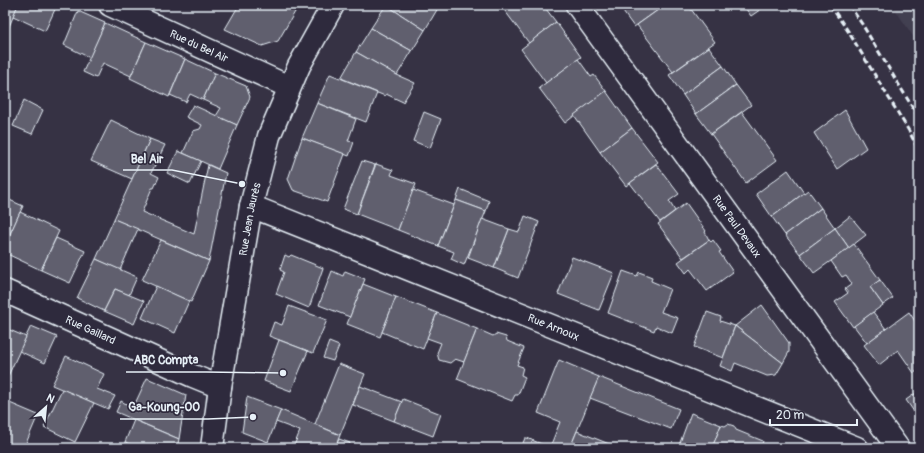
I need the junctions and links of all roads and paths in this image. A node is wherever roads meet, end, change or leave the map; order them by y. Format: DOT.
graph roads {
  1 [pos="110,5"];
  2 [pos="333,5"];
  3 [pos="577,5"];
  4 [pos="289,87"];
  5 [pos="251,206"];
  6 [pos="5,291"];
  7 [pos="220,387"];
  8 [pos="212,448"];
  9 [pos="857,448"];
  10 [pos="898,448"];
  1 -- 4 [label="street, Rue du Bel Air"];
  2 -- 4 [label="street, Rue Jean Jaurès"];
  3 -- 10 [label="street, Rue Paul Devaux"];
  4 -- 5 [label="street, Rue Jean Jaurès"];
  5 -- 7 [label="street, Rue Jean Jaurès"];
  5 -- 9 [label="street, Rue Arnoux"];
  6 -- 7 [label="street, Rue Gaillard"];
  7 -- 8 [label="street, Rue Jean Jaurès"];
}
